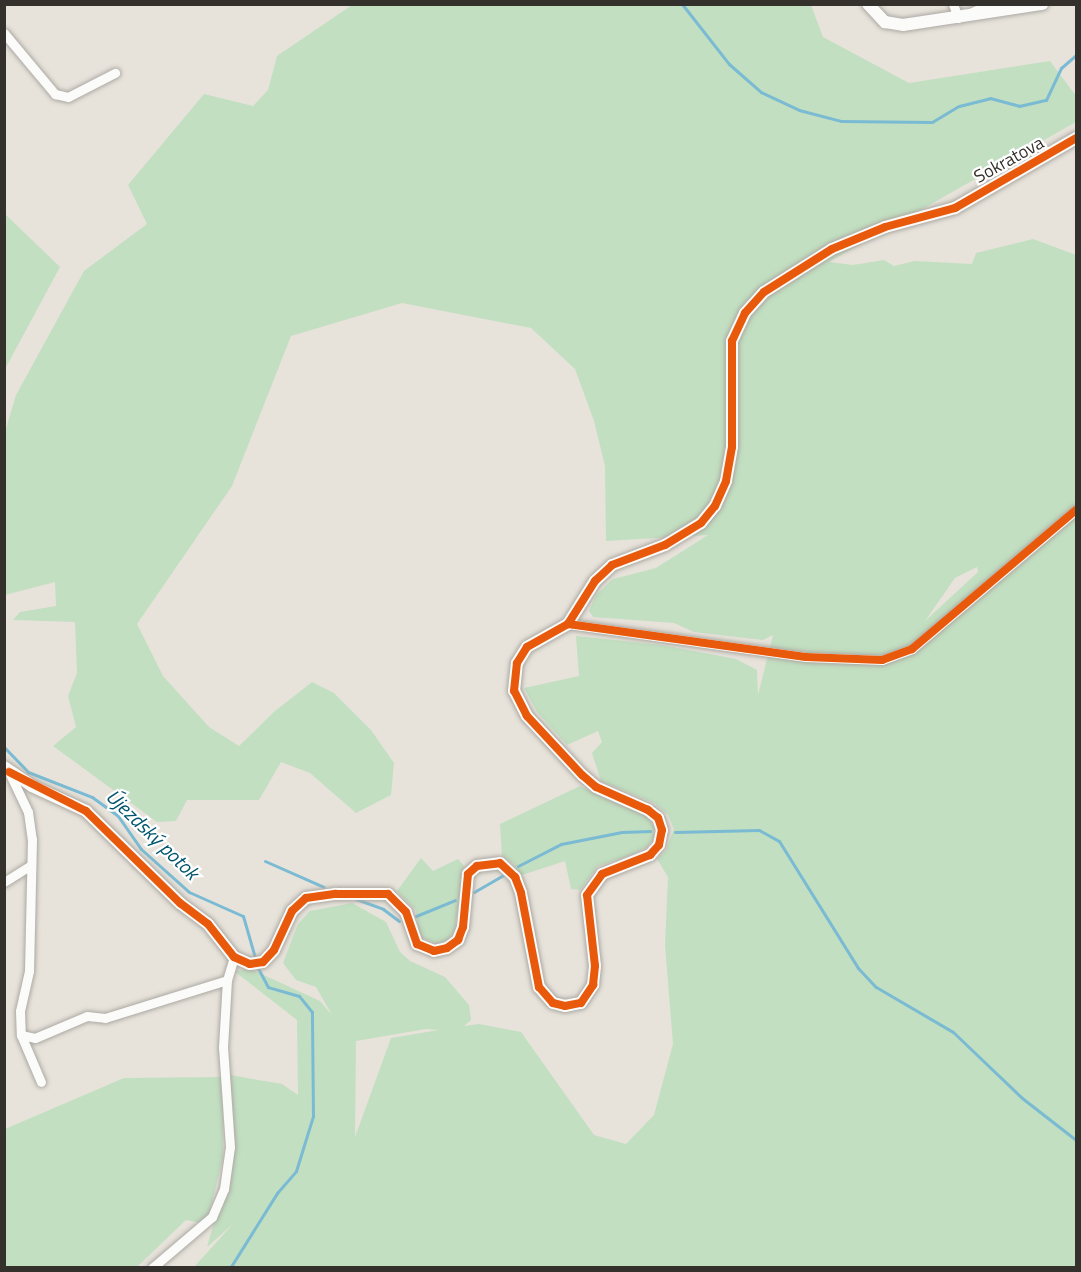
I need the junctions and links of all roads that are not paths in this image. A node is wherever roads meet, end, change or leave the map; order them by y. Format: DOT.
graph roads {
  1 [pos="868,4"];
  2 [pos="953,4"];
  3 [pos="989,4"];
  4 [pos="1042,4"];
  5 [pos="960,17"];
  6 [pos="4,33"];
  7 [pos="115,73"];
  8 [pos="1077,138"];
  9 [pos="1077,510"];
  10 [pos="568,624"];
  11 [pos="7,770"];
  12 [pos="31,865"];
  13 [pos="4,882"];
  14 [pos="234,957"];
  15 [pos="227,980"];
  16 [pos="21,1035"];
  17 [pos="41,1082"];
  18 [pos="152,1268"];
  1 -- 5 [label="street"];
  2 -- 5 [label="street"];
  3 -- 5 [label="street"];
  4 -- 5 [label="street"];
  6 -- 7 [label="street"];
  8 -- 10 [label="street, Sokratova"];
  9 -- 10 [label="street"];
  10 -- 14 [label="street"];
  11 -- 12 [label="street"];
  11 -- 14 [label="street"];
  12 -- 13 [label="street"];
  12 -- 16 [label="street"];
  14 -- 15 [label="street"];
  15 -- 16 [label="street"];
  15 -- 18 [label="street"];
  16 -- 17 [label="street"];
}
